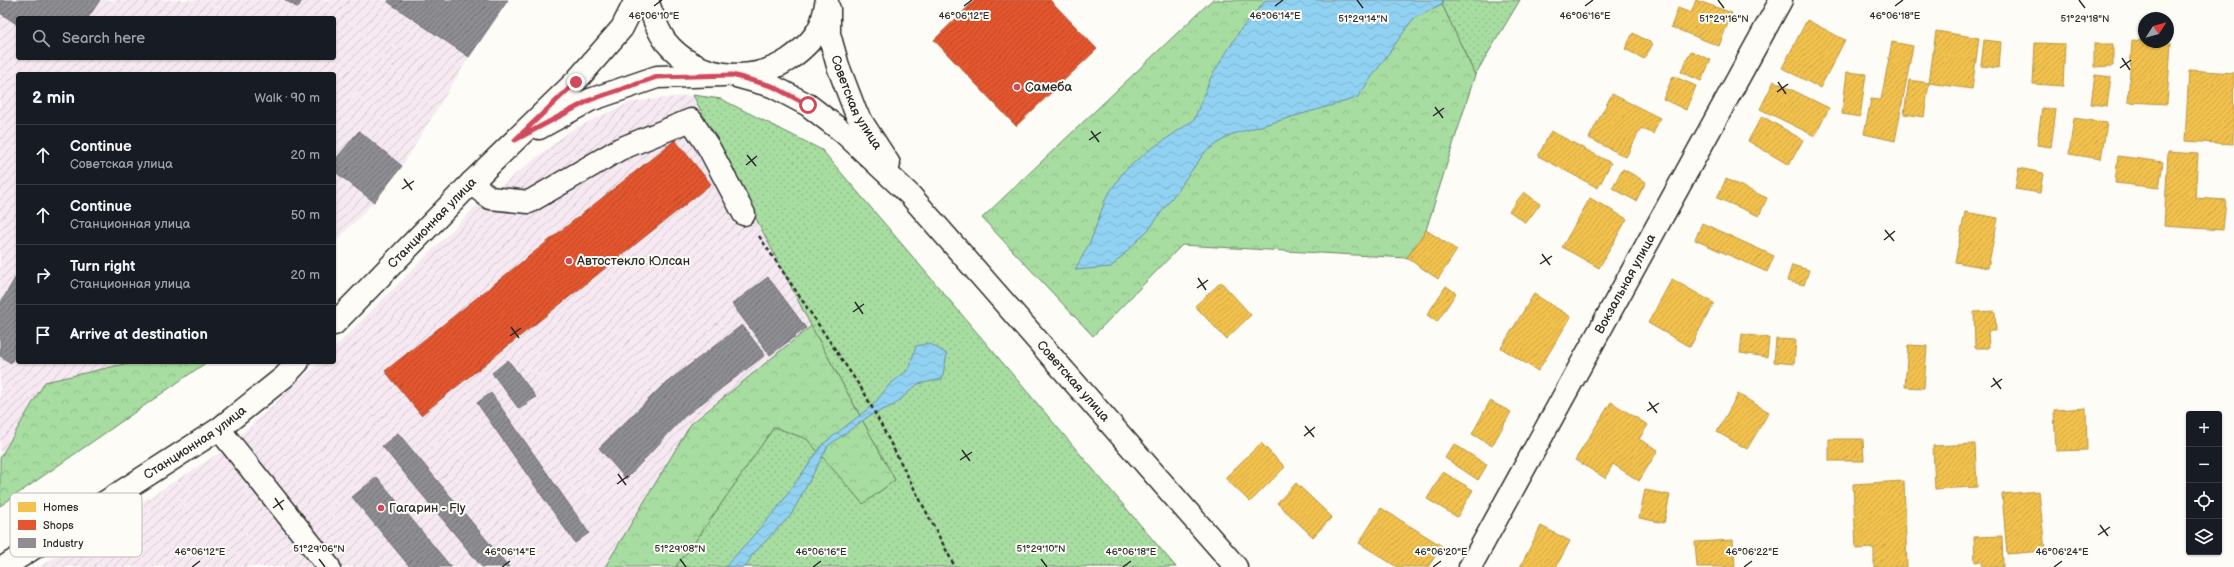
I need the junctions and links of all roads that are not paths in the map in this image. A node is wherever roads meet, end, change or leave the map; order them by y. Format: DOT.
graph roads {
  1 [pos="636,0"];
  2 [pos="648,0"];
  3 [pos="828,0"];
  4 [pos="1781,0"];
  5 [pos="732,75"];
  6 [pos="515,140"];
  7 [pos="471,183"];
  8 [pos="910,195"];
  9 [pos="744,214"];
  10 [pos="336,322"];
  11 [pos="296,364"];
  12 [pos="219,429"];
  13 [pos="119,493"];
  14 [pos="20,557"];
  15 [pos="4,567"];
  16 [pos="329,567"];
  17 [pos="1236,567"];
  18 [pos="1470,567"];
  1 -- 6 [label="street, Станционная улица"];
  2 -- 5 [label="street"];
  3 -- 5 [label="street"];
  3 -- 8 [label="street, Советская улица"];
  4 -- 18 [label="street, Вокзальная улица"];
  5 -- 6 [label="street, Станционная улица"];
  5 -- 8 [label="street, Советская улица"];
  6 -- 7 [label="street, Станционная улица"];
  7 -- 9 [label="street"];
  7 -- 10 [label="street, Станционная улица"];
  8 -- 17 [label="street, Советская улица"];
  11 -- 12 [label="street, Станционная улица"];
  12 -- 13 [label="street, Станционная улица"];
  12 -- 16 [label="street"];
  14 -- 15 [label="street, Станционная улица"];
}
